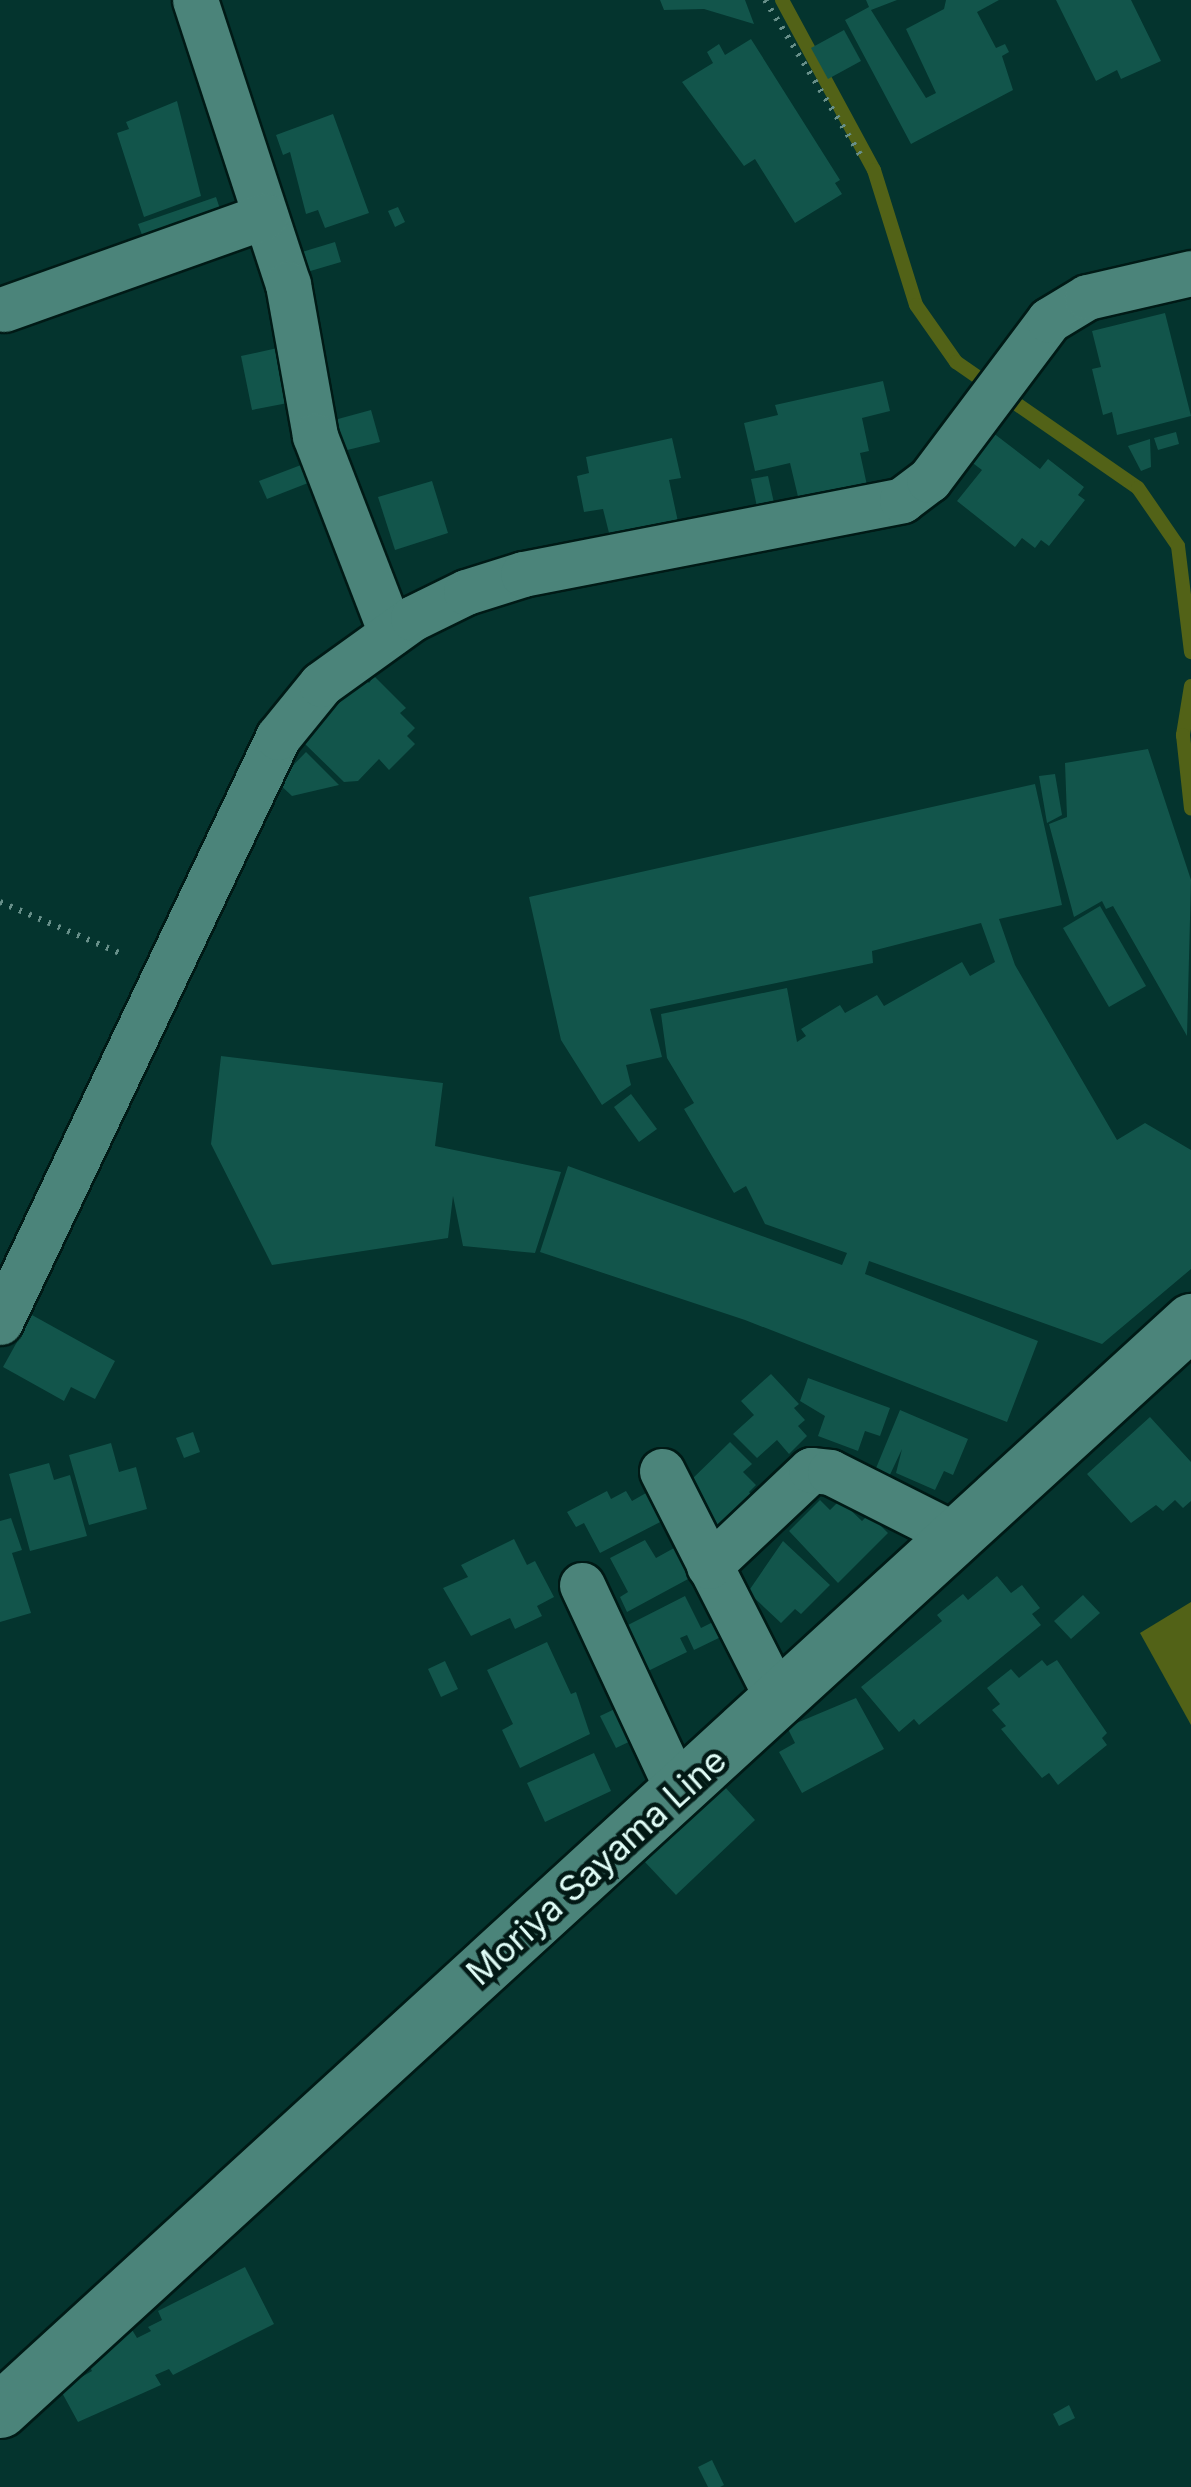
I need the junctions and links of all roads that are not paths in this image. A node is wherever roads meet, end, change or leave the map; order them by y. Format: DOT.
graph roads {
  1 [pos="194,0"];
  2 [pos="265,216"];
  3 [pos="1191,273"];
  4 [pos="4,308"];
  5 [pos="391,632"];
  6 [pos="1191,1321"];
  7 [pos="0,1322"];
  8 [pos="662,1471"];
  9 [pos="957,1536"];
  10 [pos="709,1566"];
  11 [pos="582,1584"];
  12 [pos="778,1700"];
  13 [pos="678,1792"];
  14 [pos="0,2410"];
  1 -- 2 [label="street"];
  2 -- 4 [label="street"];
  2 -- 5 [label="street"];
  3 -- 5 [label="street"];
  5 -- 7 [label="street"];
  6 -- 9 [label="main road, Moriya Sayama Line"];
  8 -- 10 [label="street"];
  9 -- 10 [label="street"];
  9 -- 12 [label="main road, Moriya Sayama Line"];
  10 -- 12 [label="street"];
  11 -- 13 [label="street"];
  12 -- 13 [label="main road, Moriya Sayama Line"];
  13 -- 14 [label="main road, Moriya Sayama Line"];
}
